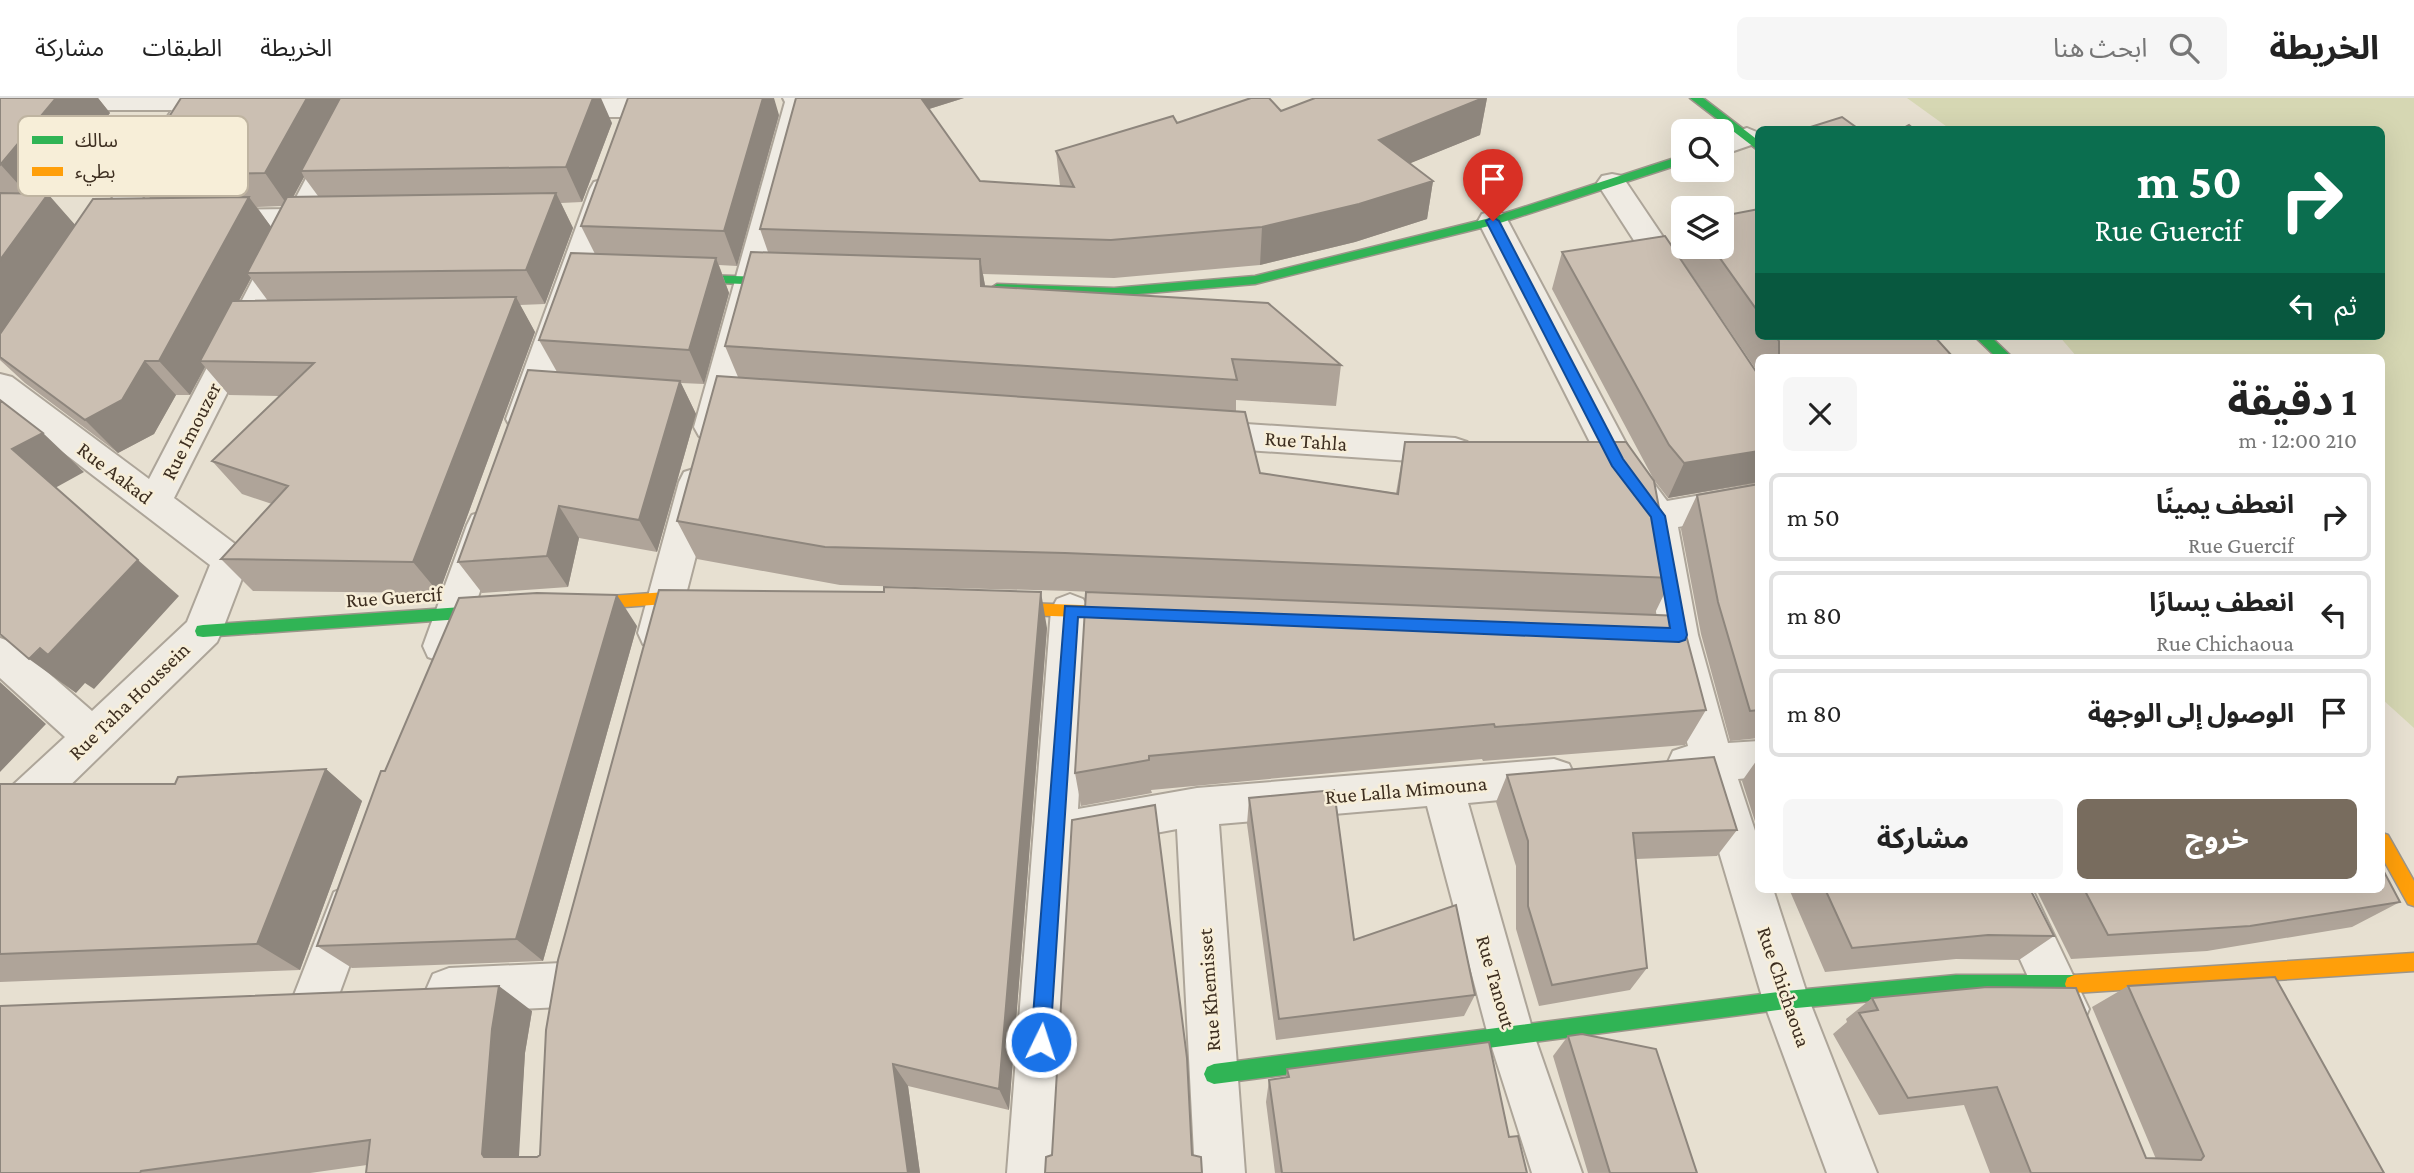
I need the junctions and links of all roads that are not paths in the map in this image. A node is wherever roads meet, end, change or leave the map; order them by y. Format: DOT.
graph roads {
  1 [pos="797,98"];
  2 [pos="1696,98"];
  3 [pos="193,100"];
  4 [pos="0,102"];
  5 [pos="641,103"];
  6 [pos="368,105"];
  7 [pos="523,108"];
  8 [pos="180,116"];
  9 [pos="1743,143"];
  10 [pos="1671,163"];
  11 [pos="1612,183"];
  12 [pos="118,196"];
  13 [pos="354,218"];
  14 [pos="300,219"];
  15 [pos="98,221"];
  16 [pos="1493,221"];
  17 [pos="82,265"];
  18 [pos="656,277"];
  19 [pos="752,281"];
  20 [pos="807,282"];
  21 [pos="975,287"];
  22 [pos="1693,306"];
  23 [pos="286,321"];
  24 [pos="247,322"];
  25 [pos="1986,340"];
  26 [pos="2002,354"];
  27 [pos="5,379"];
  28 [pos="1175,432"];
  29 [pos="512,451"];
  30 [pos="1493,454"];
  31 [pos="1576,460"];
  32 [pos="1618,463"];
  33 [pos="498,488"];
  34 [pos="1755,500"];
  35 [pos="154,503"];
  36 [pos="1658,516"];
  37 [pos="230,560"];
  38 [pos="666,598"];
  39 [pos="722,600"];
  40 [pos="546,607"];
  41 [pos="973,607"];
  42 [pos="520,609"];
  43 [pos="1070,610"];
  44 [pos="453,614"];
  45 [pos="1153,614"];
  46 [pos="203,631"];
  47 [pos="0,654"];
  48 [pos="648,664"];
  49 [pos="430,680"];
  50 [pos="92,736"];
  51 [pos="1755,759"];
  52 [pos="1712,761"];
  53 [pos="1658,766"];
  54 [pos="1591,773"];
  55 [pos="1443,788"];
  56 [pos="1197,807"];
  57 [pos="0,825"];
  58 [pos="1054,832"];
  59 [pos="2385,846"];
  60 [pos="359,877"];
  61 [pos="2012,893"];
  62 [pos="2414,898"];
  63 [pos="2414,962"];
  64 [pos="2057,985"];
  65 [pos="563,990"];
  66 [pos="413,991"];
  67 [pos="317,995"];
  68 [pos="1786,1000"];
  69 [pos="1511,1035"];
  70 [pos="2082,1048"];
  71 [pos="1214,1074"];
  72 [pos="1215,1171"];
  73 [pos="1032,1173"];
  74 [pos="1557,1173"];
  75 [pos="1852,1173"];
  1 -- 19 [label="street"];
  2 -- 9 [label="street"];
  3 -- 4 [label="street"];
  3 -- 8 [label="street"];
  5 -- 7 [label="street"];
  5 -- 29 [label="street"];
  6 -- 14 [label="street, Rue Imouzer"];
  10 -- 11 [label="street"];
  11 -- 16 [label="street"];
  11 -- 22 [label="street"];
  12 -- 15 [label="street"];
  13 -- 14 [label="street"];
  14 -- 15 [label="street"];
  14 -- 24 [label="street, Rue Imouzer"];
  15 -- 17 [label="street"];
  16 -- 21 [label="street"];
  16 -- 32 [label="street, Rue Chichaoua"];
  18 -- 19 [label="street"];
  19 -- 20 [label="street"];
  19 -- 38 [label="street"];
  23 -- 24 [label="street"];
  24 -- 35 [label="street, Rue Imouzer"];
  25 -- 26 [label="street"];
  27 -- 35 [label="street, Rue Aakad"];
  28 -- 30 [label="street, Rue Tahla"];
  31 -- 32 [label="street"];
  32 -- 36 [label="street, Rue Chichaoua"];
  33 -- 44 [label="street"];
  34 -- 36 [label="street"];
  35 -- 37 [label="street, Rue Aakad"];
  36 -- 52 [label="street, Rue Chichaoua"];
  37 -- 46 [label="street, Rue Taha Houssein"];
  38 -- 39 [label="street"];
  38 -- 40 [label="street"];
  38 -- 48 [label="street"];
  41 -- 43 [label="street"];
  42 -- 44 [label="street, Rue Guercif"];
  43 -- 45 [label="street"];
  43 -- 58 [label="street"];
  44 -- 46 [label="street, Rue Guercif"];
  44 -- 49 [label="street"];
  46 -- 50 [label="street, Rue Taha Houssein"];
  47 -- 50 [label="street"];
  50 -- 57 [label="street, Rue Taha Houssein"];
  51 -- 52 [label="street"];
  52 -- 53 [label="street"];
  52 -- 68 [label="street, Rue Chichaoua"];
  54 -- 55 [label="street, Rue Lalla Mimouna"];
  55 -- 56 [label="street, Rue Lalla Mimouna"];
  55 -- 69 [label="street, Rue Tanout"];
  56 -- 58 [label="street, Rue Lalla Mimouna"];
  56 -- 71 [label="street, Rue Khemisset"];
  58 -- 73 [label="street"];
  59 -- 62 [label="street"];
  60 -- 67 [label="street"];
  61 -- 64 [label="street"];
  63 -- 64 [label="street"];
  64 -- 68 [label="street"];
  64 -- 70 [label="street"];
  65 -- 66 [label="street"];
  68 -- 69 [label="street"];
  68 -- 75 [label="street, Rue Chichaoua"];
  69 -- 71 [label="street"];
  69 -- 74 [label="street, Rue Tanout"];
  71 -- 72 [label="street, Rue Khemisset"];
}
